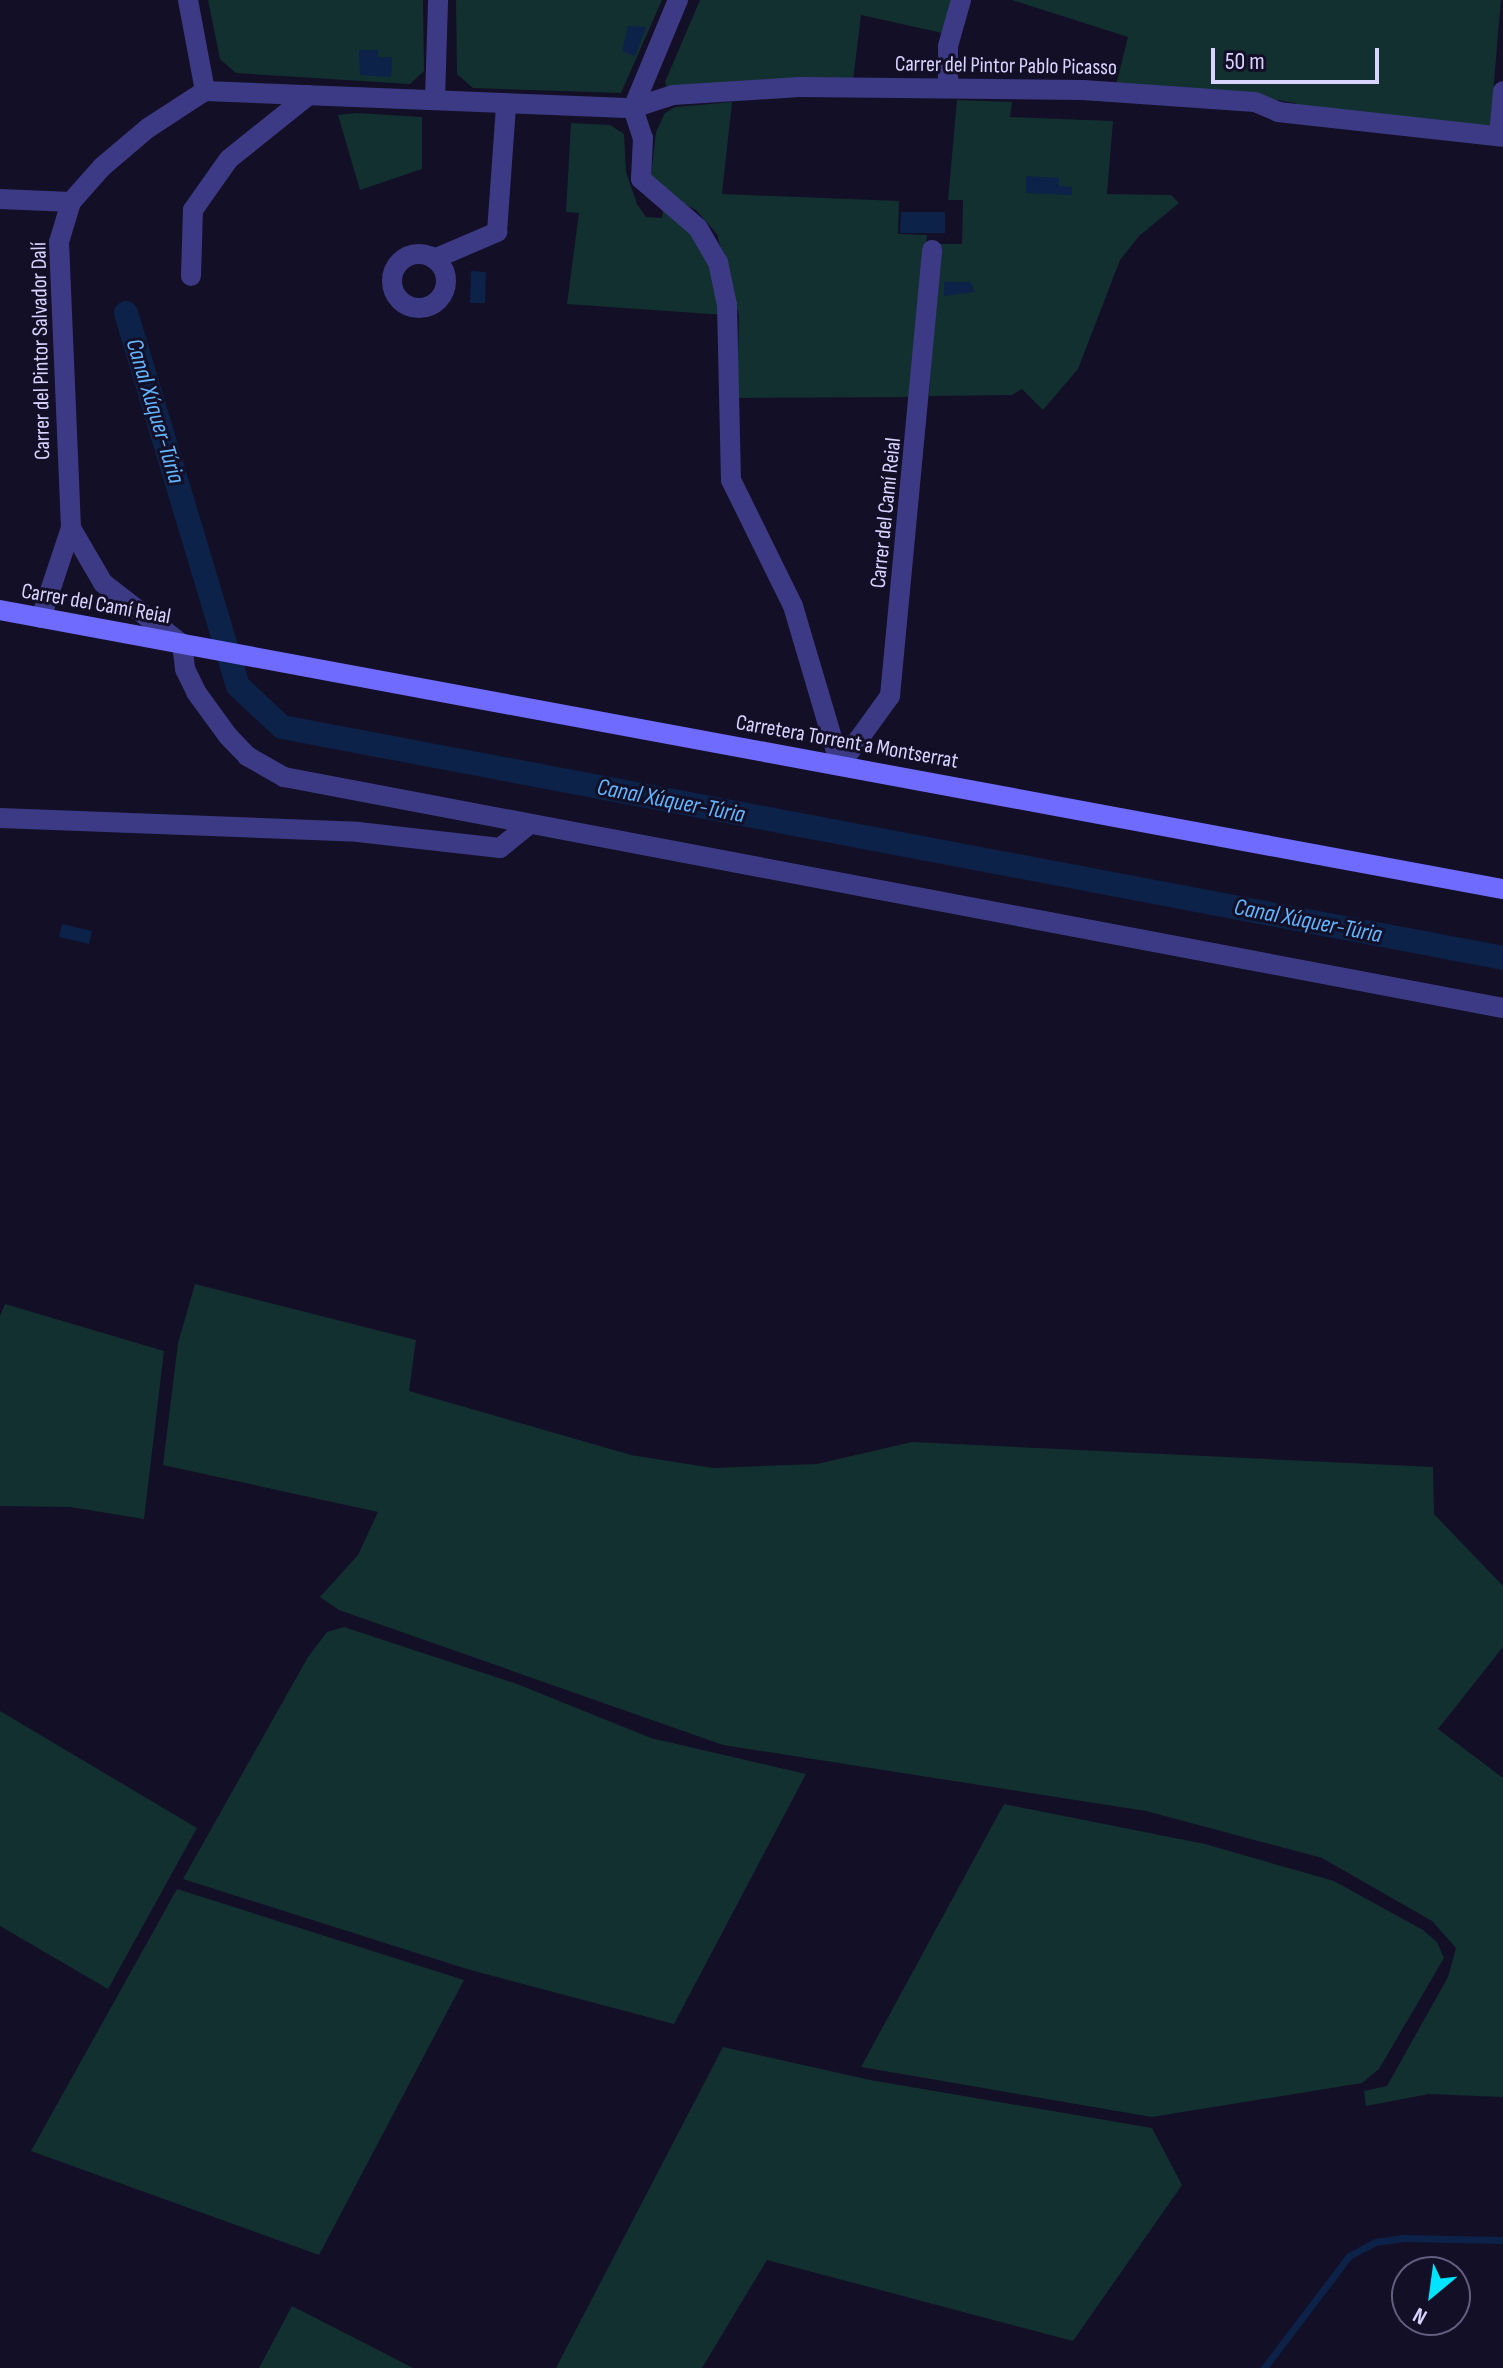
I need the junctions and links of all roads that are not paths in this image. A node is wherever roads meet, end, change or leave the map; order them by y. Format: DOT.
graph roads {
  1 [pos="188,0"];
  2 [pos="438,0"];
  3 [pos="678,0"];
  4 [pos="961,0"];
  5 [pos="948,86"];
  6 [pos="205,91"];
  7 [pos="1503,91"];
  8 [pos="309,95"];
  9 [pos="435,98"];
  10 [pos="506,105"];
  11 [pos="633,108"];
  12 [pos="1501,136"];
  13 [pos="0,199"];
  14 [pos="71,202"];
  15 [pos="932,250"];
  16 [pos="434,259"];
  17 [pos="191,276"];
  18 [pos="71,528"];
  19 [pos="0,610"];
  20 [pos="41,618"];
  21 [pos="188,645"];
  22 [pos="840,765"];
  23 [pos="0,818"];
  24 [pos="526,827"];
  25 [pos="1503,889"];
  26 [pos="1503,1008"];
  1 -- 6 [label="street"];
  2 -- 9 [label="street"];
  3 -- 11 [label="street"];
  4 -- 5 [label="street"];
  5 -- 11 [label="street, Carrer del Pintor Pablo Picasso"];
  5 -- 12 [label="street, Carrer del Pintor Pablo Picasso"];
  6 -- 8 [label="street, Carrer del Pintor Pablo Picasso"];
  6 -- 14 [label="street, Carrer del Pintor Salvador Dalí"];
  7 -- 12 [label="street"];
  8 -- 9 [label="street, Carrer del Pintor Pablo Picasso"];
  8 -- 17 [label="street"];
  9 -- 10 [label="street, Carrer del Pintor Pablo Picasso"];
  10 -- 11 [label="street, Carrer del Pintor Pablo Picasso"];
  10 -- 16 [label="street"];
  11 -- 22 [label="street"];
  13 -- 14 [label="street"];
  14 -- 18 [label="street, Carrer del Pintor Salvador Dalí"];
  15 -- 22 [label="street, Carrer del Camí Reial"];
  18 -- 20 [label="street, Carrer del Pintor Salvador Dalí"];
  18 -- 21 [label="street, Carrer del Pintor Salvador Dalí"];
  19 -- 20 [label="main road, Carrer del Camí Reial"];
  20 -- 21 [label="main road, Carrer del Camí Reial"];
  21 -- 22 [label="main road, Carretera Torrent a Montserrat"];
  21 -- 24 [label="street"];
  22 -- 25 [label="main road, Carretera Torrent a Montserrat"];
  23 -- 24 [label="street"];
  24 -- 26 [label="street"];
}
